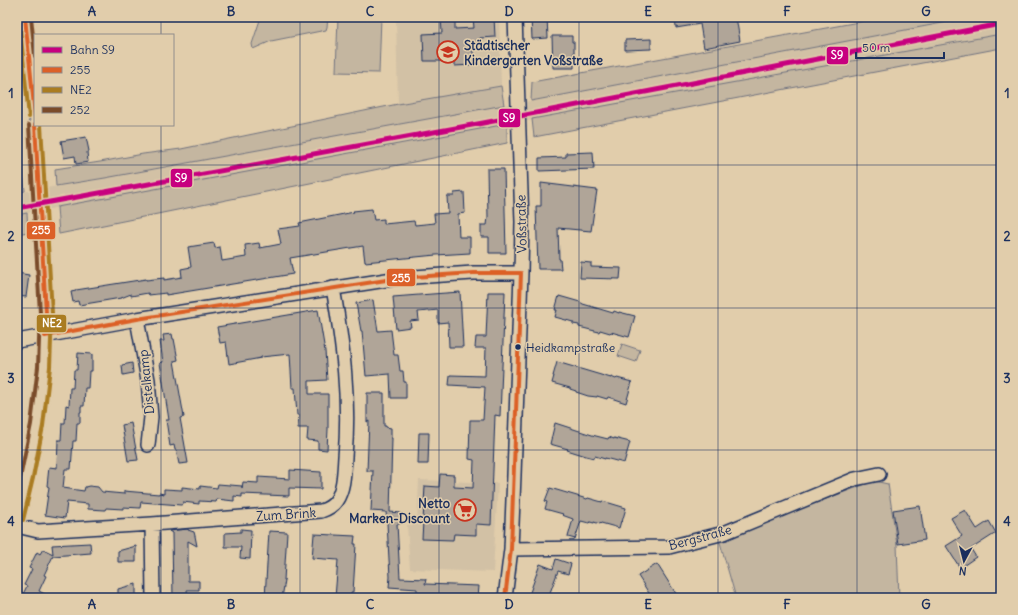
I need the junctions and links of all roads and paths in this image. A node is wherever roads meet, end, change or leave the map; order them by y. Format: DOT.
graph roads {
  1 [pos="25,17"];
  2 [pos="515,17"];
  3 [pos="34,99"];
  4 [pos="36,126"];
  5 [pos="521,273"];
  6 [pos="333,288"];
  7 [pos="138,319"];
  8 [pos="45,336"];
  9 [pos="17,340"];
  10 [pos="148,445"];
  11 [pos="879,474"];
  12 [pos="17,520"];
  13 [pos="152,524"];
  14 [pos="17,526"];
  15 [pos="511,549"];
  16 [pos="153,598"];
  17 [pos="505,598"];
  1 -- 3 [label="street"];
  2 -- 5 [label="street, Voßstraße"];
  4 -- 8 [label="street"];
  5 -- 6 [label="street"];
  5 -- 15 [label="street, Voßstraße"];
  6 -- 7 [label="street"];
  6 -- 13 [label="street, Zum Brink"];
  7 -- 8 [label="street"];
  7 -- 10 [label="street, Distelkamp"];
  8 -- 9 [label="street"];
  8 -- 12 [label="street"];
  11 -- 15 [label="street, Bergstraße"];
  13 -- 14 [label="street, Zum Brink"];
  13 -- 16 [label="street"];
  15 -- 17 [label="street, Voßstraße"];
}
